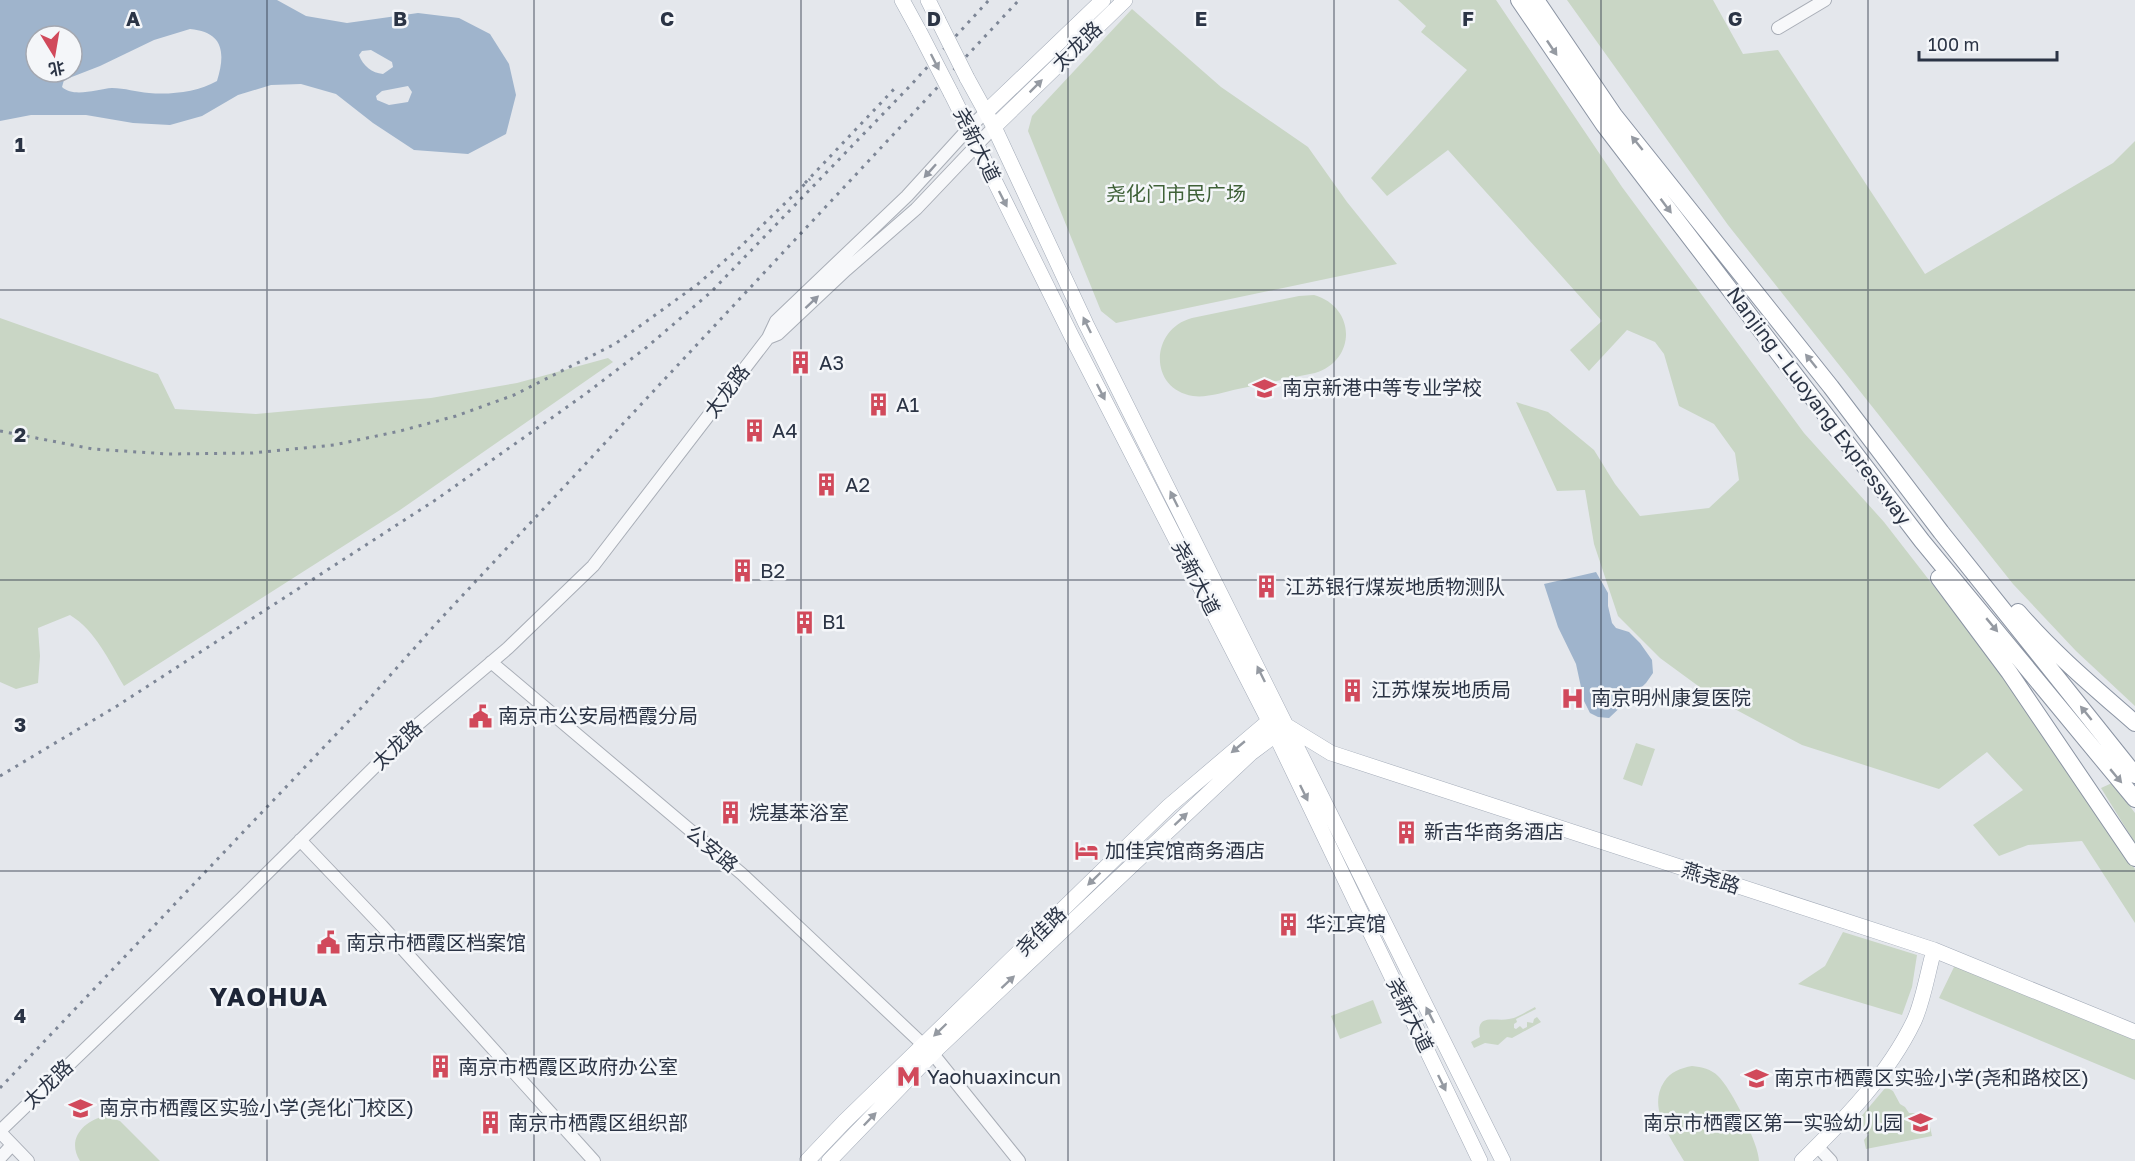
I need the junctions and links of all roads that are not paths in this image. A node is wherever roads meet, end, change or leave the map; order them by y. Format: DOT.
graph roads {
  1 [pos="902,0"];
  2 [pos="928,0"];
  3 [pos="1103,0"];
  4 [pos="1125,0"];
  5 [pos="1519,0"];
  6 [pos="1536,0"];
  7 [pos="1825,0"];
  8 [pos="1778,28"];
  9 [pos="986,112"];
  10 [pos="994,127"];
  11 [pos="969,128"];
  12 [pos="976,145"];
  13 [pos="768,338"];
  14 [pos="1831,387"];
  15 [pos="1874,477"];
  16 [pos="491,662"];
  17 [pos="2135,723"];
  18 [pos="1279,727"];
  19 [pos="2135,776"];
  20 [pos="2135,799"];
  21 [pos="300,840"];
  22 [pos="2135,858"];
  23 [pos="1934,950"];
  24 [pos="2135,1032"];
  25 [pos="928,1050"];
  26 [pos="0,1132"];
  27 [pos="12,1145"];
  28 [pos="1817,1146"];
  29 [pos="0,1158"];
  30 [pos="1805,1160"];
  31 [pos="28,1161"];
  32 [pos="594,1161"];
  33 [pos="807,1161"];
  34 [pos="829,1161"];
  35 [pos="1019,1161"];
  36 [pos="1480,1161"];
  37 [pos="1503,1161"];
  38 [pos="1831,1161"];
  1 -- 11 [label="main road, 尧新大道, one-way, bridge"];
  2 -- 9 [label="main road, 尧新大道, bridge"];
  3 -- 9 [label="main road, 太龙路"];
  10 -- 4 [label="main road, 太龙路, one-way"];
  5 -- 15 [label="highway, Nanjing - Luoyang Expressway, one-way"];
  14 -- 6 [label="highway, Nanjing - Luoyang Expressway, one-way"];
  7 -- 8 [label="street"];
  9 -- 10 [label="main road, 尧新大道"];
  9 -- 11 [label="street, 太龙路"];
  10 -- 12 [label="street, 太龙路"];
  18 -- 10 [label="main road, 尧新大道, one-way"];
  11 -- 12 [label="main road, 尧新大道"];
  11 -- 13 [label="street, 太龙路, one-way"];
  13 -- 12 [label="street, 太龙路, one-way"];
  12 -- 18 [label="main road, 尧新大道, one-way"];
  13 -- 16 [label="street, 太龙路"];
  14 -- 17 [label="highway"];
  19 -- 14 [label="highway, Nanjing - Luoyang Expressway, one-way"];
  15 -- 20 [label="highway, Nanjing - Luoyang Expressway, one-way"];
  15 -- 22 [label="highway"];
  16 -- 21 [label="street, 太龙路"];
  16 -- 25 [label="street, 公安路"];
  18 -- 23 [label="main road, 燕尧路"];
  18 -- 25 [label="main road, 尧佳路"];
  18 -- 36 [label="main road, 尧新大道, one-way"];
  37 -- 18 [label="main road, 尧新大道, one-way"];
  21 -- 26 [label="street, 太龙路"];
  21 -- 32 [label="street"];
  23 -- 24 [label="main road, 燕尧路"];
  23 -- 28 [label="main road"];
  25 -- 33 [label="main road, 尧佳路"];
  34 -- 25 [label="main road, 尧佳路, one-way"];
  25 -- 35 [label="street, 公安路"];
  26 -- 27 [label="street"];
  27 -- 29 [label="street"];
  27 -- 31 [label="street"];
  28 -- 30 [label="main road"];
  28 -- 38 [label="street"];
}
